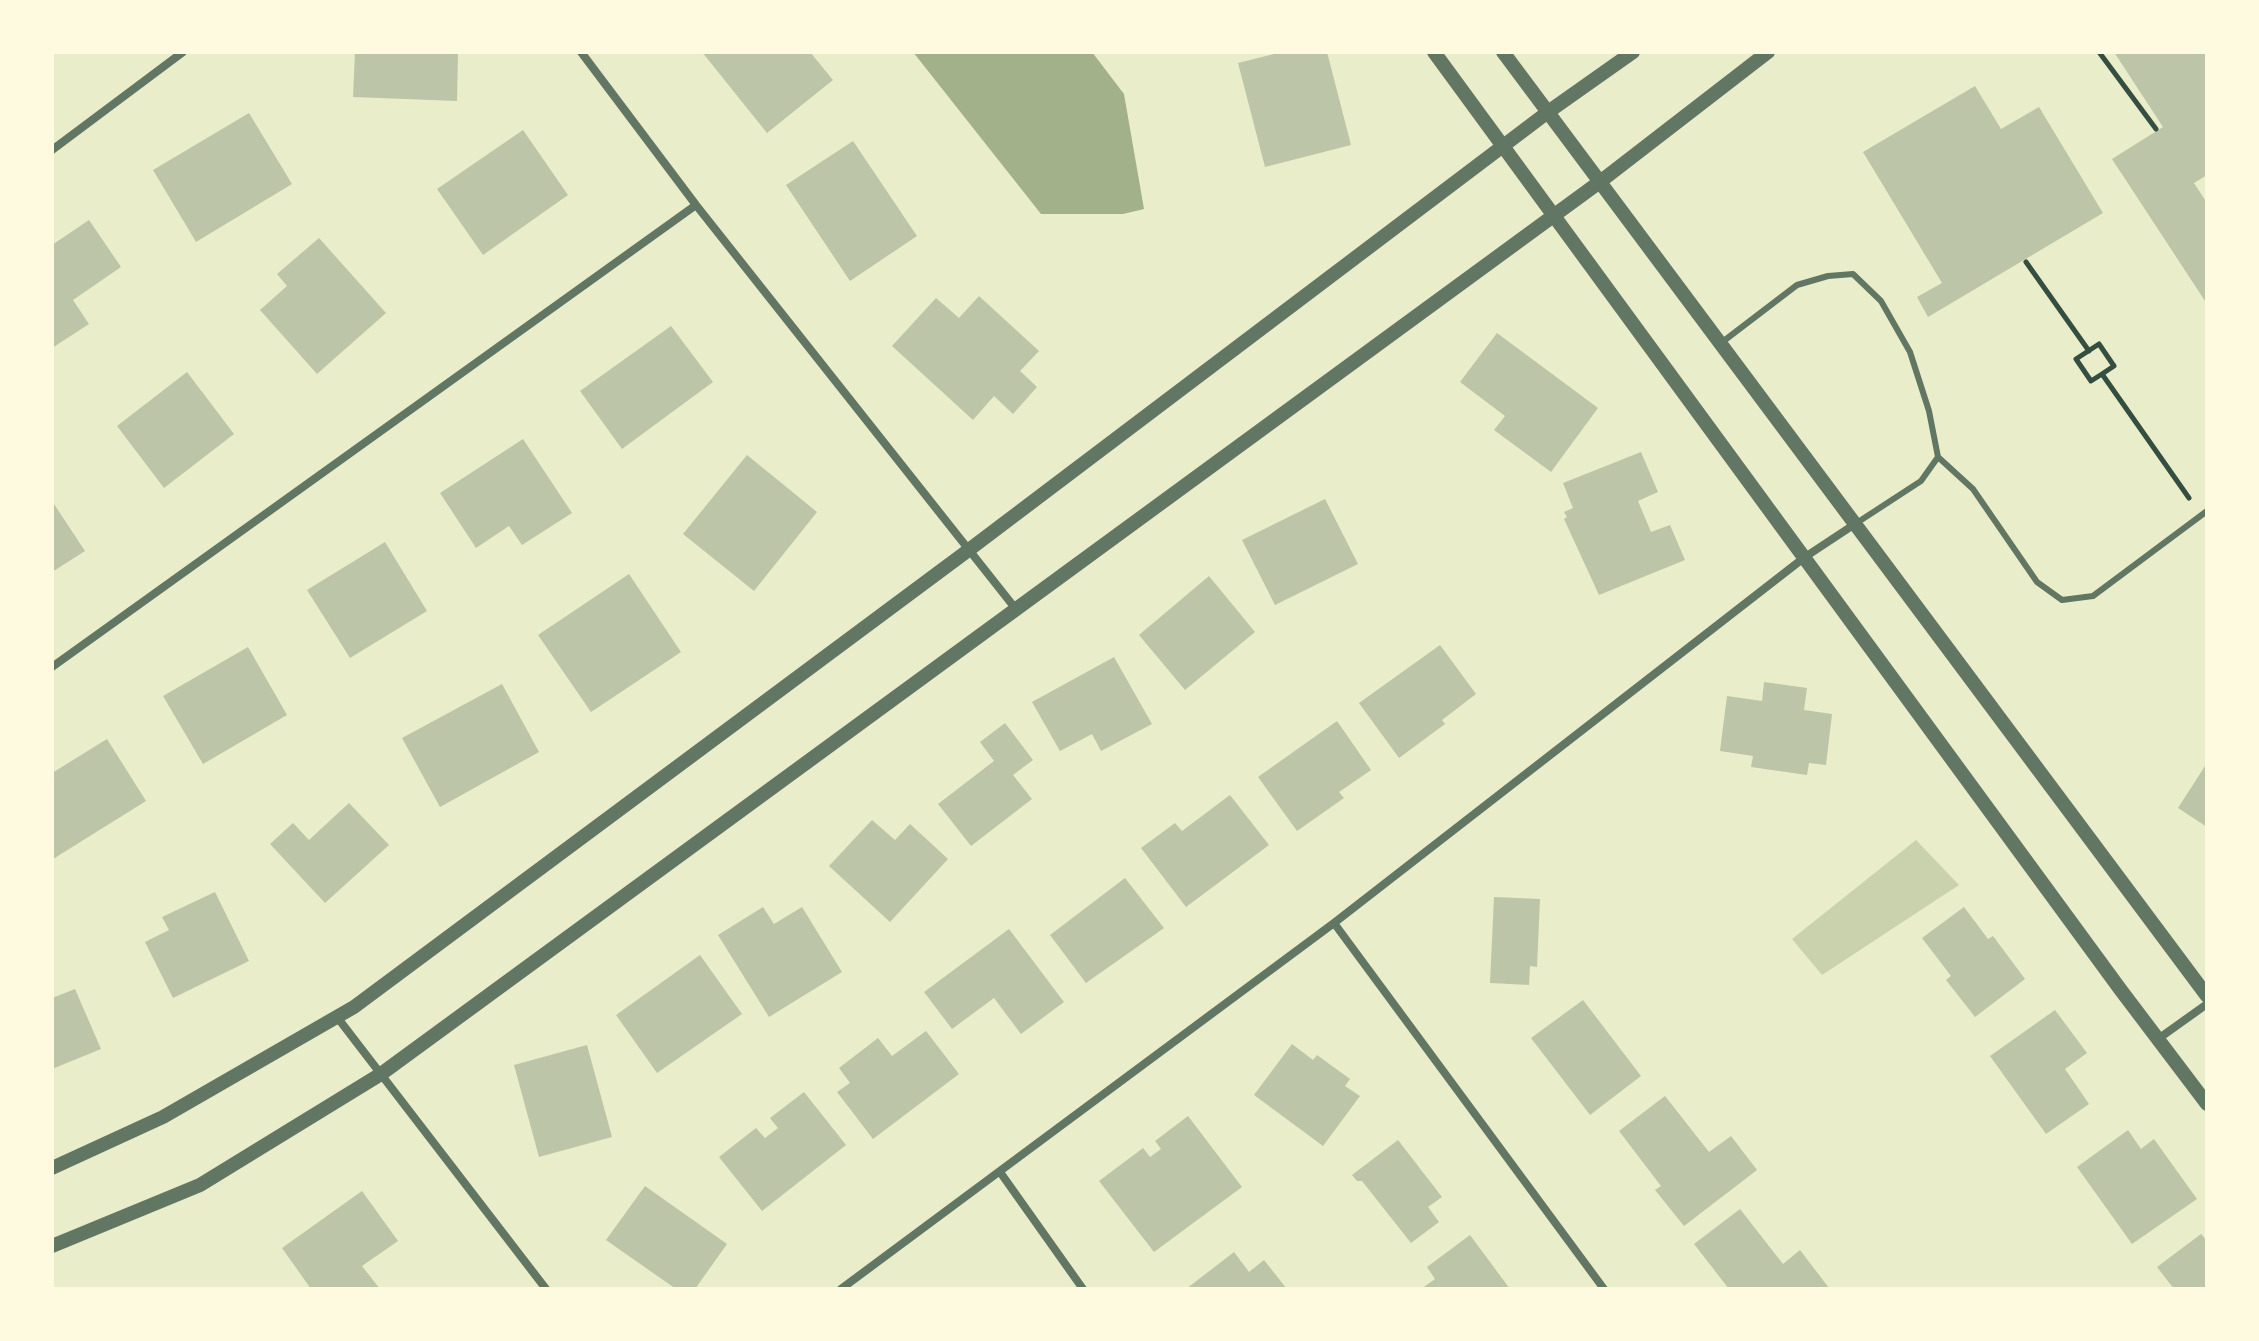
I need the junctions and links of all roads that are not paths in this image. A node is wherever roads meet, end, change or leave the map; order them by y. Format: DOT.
graph roads {
  1 [pos="183,52"];
  2 [pos="581,52"];
  3 [pos="1434,52"];
  4 [pos="1503,52"];
  5 [pos="1633,52"];
  6 [pos="1768,52"];
  7 [pos="1548,112"];
  8 [pos="1503,146"];
  9 [pos="52,150"];
  10 [pos="1601,181"];
  11 [pos="696,205"];
  12 [pos="1555,215"];
  13 [pos="1721,343"];
  14 [pos="1938,457"];
  15 [pos="2204,513"];
  16 [pos="1855,524"];
  17 [pos="970,549"];
  18 [pos="1805,557"];
  19 [pos="1015,608"];
  20 [pos="52,667"];
  21 [pos="1334,923"];
  22 [pos="2207,996"];
  23 [pos="2207,1004"];
  24 [pos="337,1017"];
  25 [pos="2158,1039"];
  26 [pos="381,1074"];
  27 [pos="2207,1104"];
  28 [pos="52,1168"];
  29 [pos="1000,1172"];
  30 [pos="52,1246"];
  31 [pos="546,1289"];
  32 [pos="841,1289"];
  33 [pos="1083,1289"];
  34 [pos="1604,1289"];
  1 -- 9 [label="street"];
  2 -- 11 [label="street"];
  3 -- 8 [label="street"];
  4 -- 7 [label="street"];
  5 -- 7 [label="street"];
  6 -- 10 [label="street"];
  7 -- 8 [label="street"];
  7 -- 10 [label="street"];
  8 -- 12 [label="street"];
  8 -- 17 [label="street"];
  10 -- 12 [label="street"];
  10 -- 13 [label="street"];
  11 -- 17 [label="street"];
  11 -- 20 [label="street"];
  12 -- 18 [label="street"];
  12 -- 19 [label="street"];
  13 -- 14 [label="lane"];
  13 -- 16 [label="street"];
  14 -- 15 [label="lane"];
  14 -- 16 [label="lane"];
  16 -- 18 [label="street"];
  16 -- 22 [label="street"];
  17 -- 19 [label="street"];
  17 -- 24 [label="street"];
  18 -- 21 [label="street"];
  18 -- 25 [label="street"];
  19 -- 26 [label="street"];
  21 -- 29 [label="street"];
  21 -- 34 [label="street"];
  23 -- 25 [label="street"];
  24 -- 26 [label="street"];
  24 -- 28 [label="street"];
  25 -- 27 [label="street"];
  26 -- 30 [label="street"];
  26 -- 31 [label="street"];
  29 -- 32 [label="street"];
  29 -- 33 [label="street"];
}
